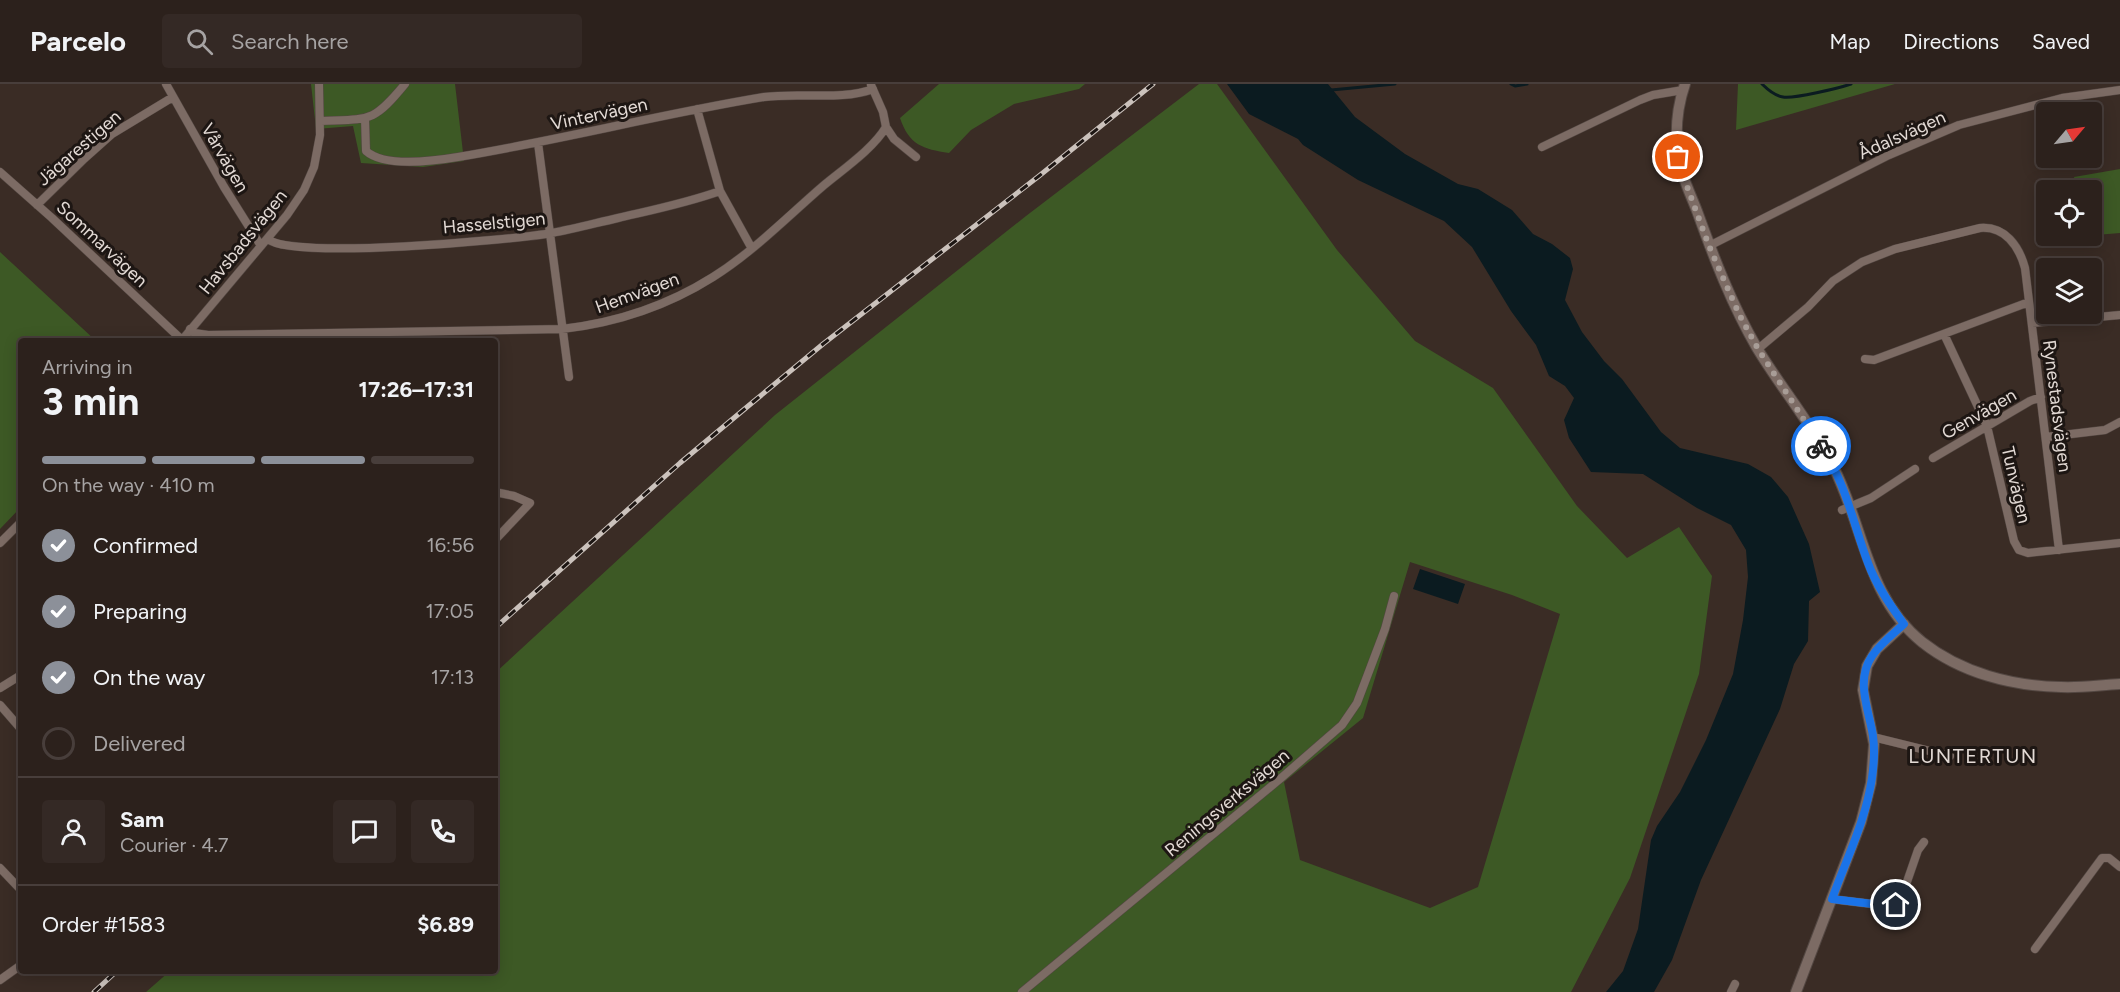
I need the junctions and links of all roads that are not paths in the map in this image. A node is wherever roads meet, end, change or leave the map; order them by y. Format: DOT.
graph roads {
  1 [pos="166,84"];
  2 [pos="319,84"];
  3 [pos="405,84"];
  4 [pos="872,86"];
  5 [pos="1684,87"];
  6 [pos="2120,90"];
  7 [pos="173,96"];
  8 [pos="698,109"];
  9 [pos="365,118"];
  10 [pos="321,121"];
  11 [pos="886,127"];
  12 [pos="538,143"];
  13 [pos="1542,147"];
  14 [pos="916,156"];
  15 [pos="0,172"];
  16 [pos="720,191"];
  17 [pos="37,205"];
  18 [pos="550,234"];
  19 [pos="268,239"];
  20 [pos="261,246"];
  21 [pos="1709,246"];
  22 [pos="751,247"];
  23 [pos="2029,302"];
  24 [pos="2120,315"];
  25 [pos="2032,323"];
  26 [pos="190,329"];
  27 [pos="562,329"];
  28 [pos="1944,334"];
  29 [pos="180,338"];
  30 [pos="183,338"];
  31 [pos="1758,349"];
  32 [pos="1865,359"];
  33 [pos="569,377"];
  34 [pos="2041,397"];
  35 [pos="2120,422"];
  36 [pos="1987,426"];
  37 [pos="2046,437"];
  38 [pos="1933,458"];
  39 [pos="1915,469"];
  40 [pos="498,493"];
  41 [pos="1846,509"];
  42 [pos="18,528"];
  43 [pos="498,537"];
  44 [pos="0,543"];
  45 [pos="2120,543"];
  46 [pos="2059,550"];
  47 [pos="1394,596"];
  48 [pos="1904,624"];
  49 [pos="18,677"];
  50 [pos="2120,684"];
  51 [pos="0,688"];
  52 [pos="0,705"];
  53 [pos="18,726"];
  54 [pos="1873,737"];
  55 [pos="1950,756"];
  56 [pos="1924,842"];
  57 [pos="2120,867"];
  58 [pos="0,868"];
  59 [pos="18,887"];
  60 [pos="1832,899"];
  61 [pos="2035,949"];
  62 [pos="18,967"];
  63 [pos="0,980"];
  64 [pos="1022,992"];
  65 [pos="1796,992"];
  1 -- 7 [label="street, Vårvägen"];
  2 -- 10 [label="street, Havsbadsvägen"];
  3 -- 9 [label="street"];
  4 -- 8 [label="street, Vintervägen"];
  4 -- 11 [label="street"];
  5 -- 13 [label="street"];
  5 -- 21 [label="street"];
  6 -- 21 [label="street, Ådalsvägen"];
  7 -- 17 [label="street, Jägarestigen"];
  7 -- 20 [label="street, Vårvägen"];
  8 -- 12 [label="street, Vintervägen"];
  8 -- 16 [label="street"];
  9 -- 10 [label="street"];
  9 -- 12 [label="street, Vintervägen"];
  10 -- 19 [label="street, Havsbadsvägen"];
  11 -- 14 [label="street"];
  11 -- 22 [label="street, Hemvägen"];
  12 -- 18 [label="street"];
  15 -- 17 [label="street, Sommarvägen"];
  16 -- 18 [label="street, Hasselstigen"];
  16 -- 22 [label="street"];
  17 -- 29 [label="street, Sommarvägen"];
  18 -- 19 [label="street, Hasselstigen"];
  18 -- 27 [label="street"];
  19 -- 20 [label="street, Havsbadsvägen"];
  20 -- 26 [label="street, Havsbadsvägen"];
  21 -- 31 [label="street"];
  22 -- 27 [label="street, Hemvägen"];
  23 -- 25 [label="street, Rynestadsvägen"];
  23 -- 28 [label="street"];
  23 -- 31 [label="street, Rynestadsvägen"];
  24 -- 25 [label="street"];
  25 -- 34 [label="street, Rynestadsvägen"];
  26 -- 27 [label="street, Hemvägen"];
  26 -- 30 [label="street, Havsbadsvägen"];
  27 -- 33 [label="street"];
  28 -- 32 [label="street"];
  28 -- 36 [label="street, Tunvägen"];
  31 -- 41 [label="street"];
  34 -- 36 [label="street, Genvägen"];
  34 -- 37 [label="street, Rynestadsvägen"];
  35 -- 37 [label="street"];
  36 -- 38 [label="street, Genvägen"];
  36 -- 46 [label="street, Tunvägen"];
  37 -- 46 [label="street, Rynestadsvägen"];
  39 -- 41 [label="street"];
  40 -- 43 [label="street"];
  41 -- 48 [label="street"];
  42 -- 44 [label="street"];
  45 -- 46 [label="street, Tunvägen"];
  47 -- 64 [label="street, Reningsverksvägen"];
  48 -- 50 [label="street"];
  48 -- 54 [label="street"];
  49 -- 51 [label="street"];
  52 -- 53 [label="street"];
  54 -- 55 [label="street"];
  54 -- 60 [label="street"];
  56 -- 60 [label="street"];
  57 -- 61 [label="street"];
  58 -- 59 [label="street"];
  60 -- 65 [label="street"];
  62 -- 63 [label="street"];
}
